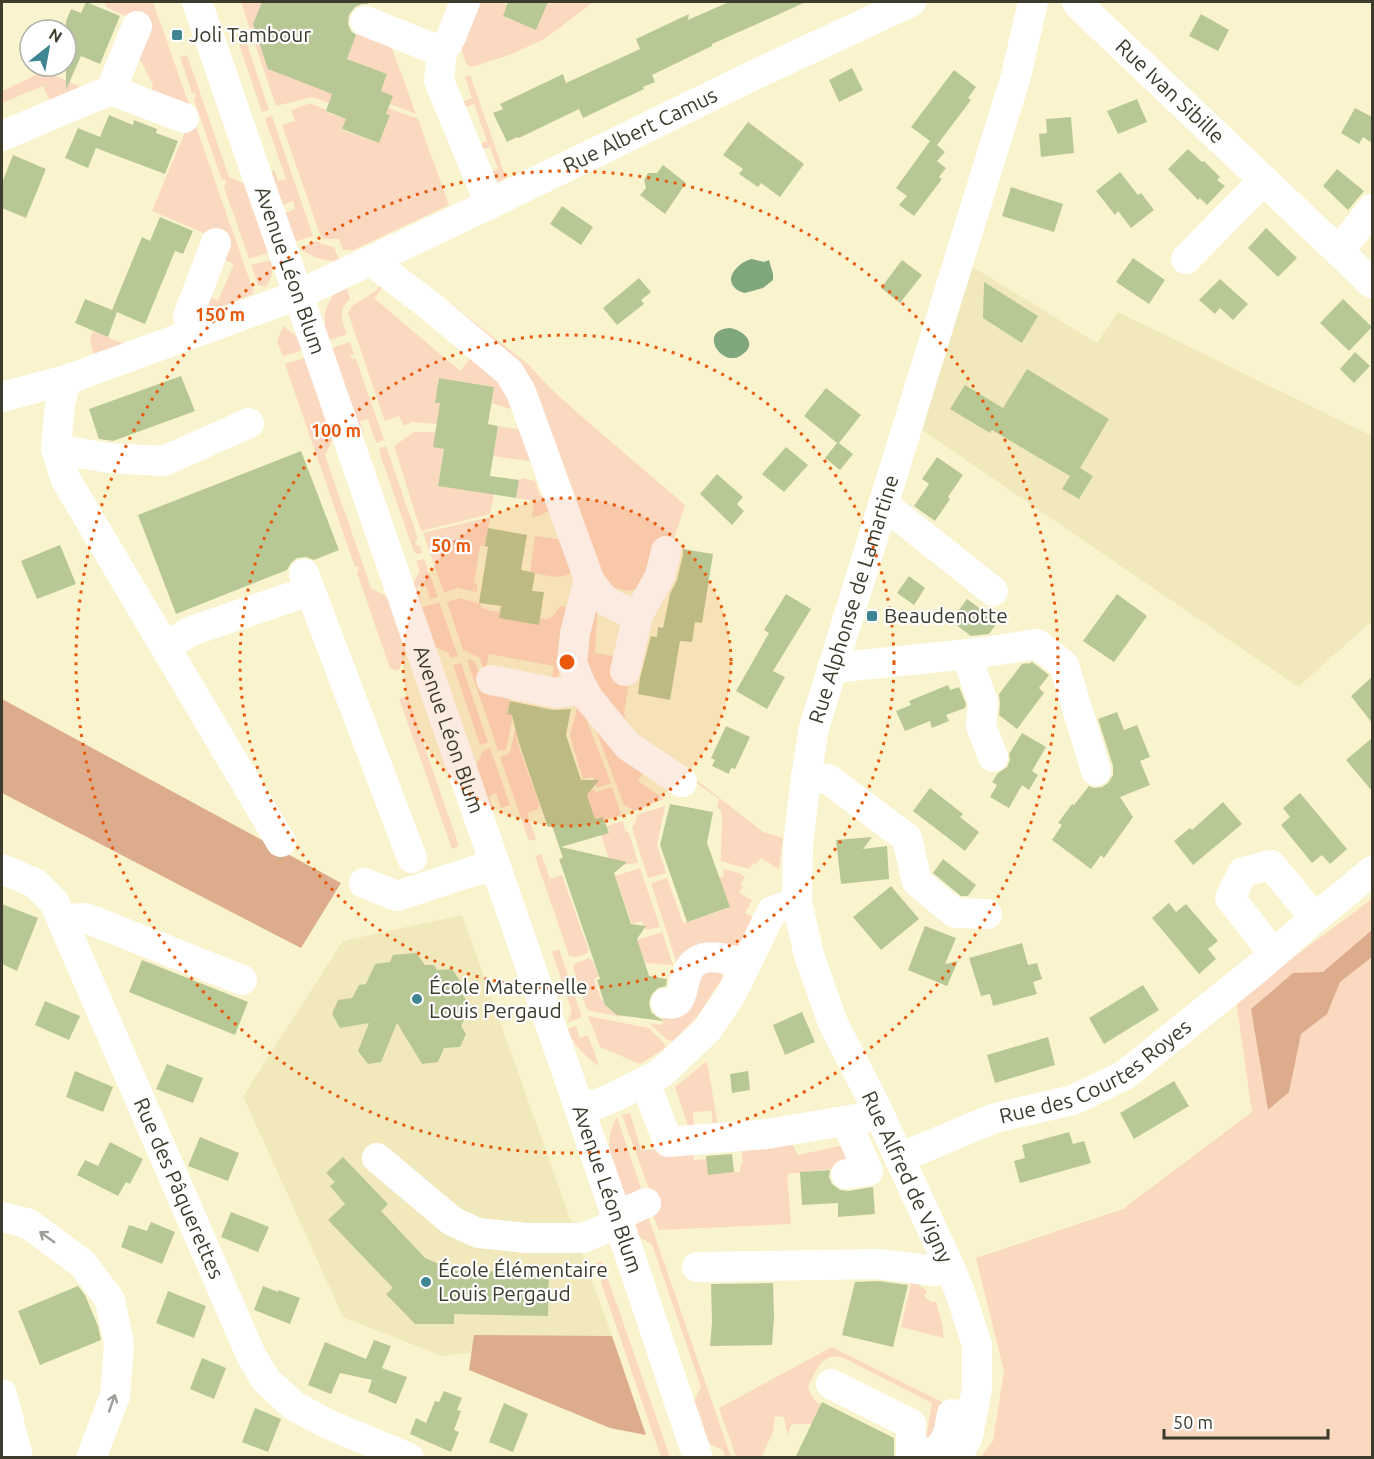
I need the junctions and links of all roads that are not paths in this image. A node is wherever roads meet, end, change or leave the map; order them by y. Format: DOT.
graph roads {
  1 [pos="196,2"];
  2 [pos="465,2"];
  3 [pos="911,2"];
  4 [pos="1033,2"];
  5 [pos="1077,2"];
  6 [pos="365,21"];
  7 [pos="137,26"];
  8 [pos="442,52"];
  9 [pos="111,90"];
  10 [pos="184,118"];
  11 [pos="2,136"];
  12 [pos="1264,180"];
  13 [pos="490,204"];
  14 [pos="1372,208"];
  15 [pos="216,243"];
  16 [pos="1339,251"];
  17 [pos="1186,259"];
  18 [pos="371,261"];
  19 [pos="1372,283"];
  20 [pos="298,295"];
  21 [pos="194,333"];
  22 [pos="66,380"];
  23 [pos="2,397"];
  24 [pos="249,423"];
  25 [pos="56,449"];
  26 [pos="883,504"];
  27 [pos="666,551"];
  28 [pos="589,579"];
  29 [pos="993,591"];
  30 [pos="638,615"];
  31 [pos="166,647"];
  32 [pos="966,654"];
  33 [pos="832,668"];
  34 [pos="625,671"];
  35 [pos="491,680"];
  36 [pos="583,690"];
  37 [pos="993,757"];
  38 [pos="1096,771"];
  39 [pos="806,777"];
  40 [pos="682,782"];
  41 [pos="281,842"];
  42 [pos="412,858"];
  43 [pos="496,868"];
  44 [pos="2,869"];
  45 [pos="1372,871"];
  46 [pos="364,884"];
  47 [pos="797,902"];
  48 [pos="987,915"];
  49 [pos="1315,918"];
  50 [pos="63,919"];
  51 [pos="1274,954"];
  52 [pos="746,964"];
  53 [pos="242,980"];
  54 [pos="666,1003"];
  55 [pos="645,1082"];
  56 [pos="580,1111"];
  57 [pos="879,1115"];
  58 [pos="846,1121"];
  59 [pos="377,1158"];
  60 [pos="899,1158"];
  61 [pos="846,1174"];
  62 [pos="646,1203"];
  63 [pos="2,1216"];
  64 [pos="618,1220"];
  65 [pos="697,1267"];
  66 [pos="942,1270"];
  67 [pos="831,1384"];
  68 [pos="2,1394"];
  69 [pos="18,1458"];
  70 [pos="91,1458"];
  71 [pos="409,1458"];
  72 [pos="698,1458"];
  73 [pos="911,1458"];
  74 [pos="957,1458"];
  1 -- 20 [label="street, Avenue Léon Blum"];
  2 -- 8 [label="street"];
  3 -- 13 [label="street, Rue Albert Camus"];
  4 -- 26 [label="street, Rue Alphonse de Lamartine"];
  5 -- 12 [label="street, Rue Ivan Sibille"];
  6 -- 8 [label="street"];
  7 -- 9 [label="street"];
  8 -- 13 [label="street"];
  9 -- 10 [label="street"];
  9 -- 11 [label="street"];
  12 -- 16 [label="street, Rue Ivan Sibille"];
  12 -- 17 [label="street"];
  13 -- 18 [label="street, Rue Albert Camus"];
  14 -- 16 [label="street"];
  15 -- 21 [label="street"];
  16 -- 19 [label="street, Rue Ivan Sibille"];
  18 -- 20 [label="street, Rue Albert Camus"];
  18 -- 28 [label="street"];
  20 -- 21 [label="street, Rue Albert Camus"];
  20 -- 43 [label="street, Avenue Léon Blum"];
  21 -- 22 [label="street, Rue Albert Camus"];
  22 -- 23 [label="street, Rue Albert Camus"];
  22 -- 25 [label="street"];
  24 -- 25 [label="street"];
  25 -- 31 [label="street"];
  26 -- 29 [label="street"];
  26 -- 33 [label="street, Rue Alphonse de Lamartine"];
  27 -- 30 [label="street"];
  28 -- 30 [label="street"];
  28 -- 36 [label="street"];
  30 -- 34 [label="street"];
  31 -- 41 [label="street"];
  31 -- 42 [label="street"];
  32 -- 33 [label="street"];
  32 -- 37 [label="street"];
  32 -- 38 [label="street"];
  33 -- 39 [label="street, Rue Alphonse de Lamartine"];
  35 -- 36 [label="street"];
  36 -- 40 [label="street"];
  39 -- 47 [label="street, Rue Alphonse de Lamartine"];
  39 -- 48 [label="street"];
  43 -- 46 [label="street"];
  43 -- 56 [label="street, Avenue Léon Blum"];
  44 -- 50 [label="street, Rue des Pâquerettes"];
  45 -- 49 [label="street, Rue des Courtes Royes"];
  47 -- 52 [label="street"];
  47 -- 57 [label="street, Rue Alfred de Vigny"];
  49 -- 51 [label="street, Rue des Courtes Royes"];
  49 -- 51 [label="street"];
  50 -- 53 [label="street"];
  50 -- 71 [label="street, Rue des Pâquerettes"];
  51 -- 60 [label="street, Rue des Courtes Royes"];
  52 -- 54 [label="street"];
  52 -- 55 [label="street"];
  55 -- 56 [label="street"];
  55 -- 58 [label="street"];
  56 -- 64 [label="street, Avenue Léon Blum"];
  57 -- 58 [label="street"];
  57 -- 60 [label="street, Rue Alfred de Vigny"];
  58 -- 61 [label="street"];
  59 -- 64 [label="street"];
  60 -- 66 [label="street, Rue Alfred de Vigny"];
  62 -- 64 [label="street"];
  70 -- 63 [label="street, one-way"];
  64 -- 72 [label="street, Avenue Léon Blum"];
  65 -- 66 [label="street"];
  66 -- 73 [label="street"];
  66 -- 74 [label="street, Rue Alfred de Vigny"];
  67 -- 73 [label="street"];
  68 -- 69 [label="street"];
}
